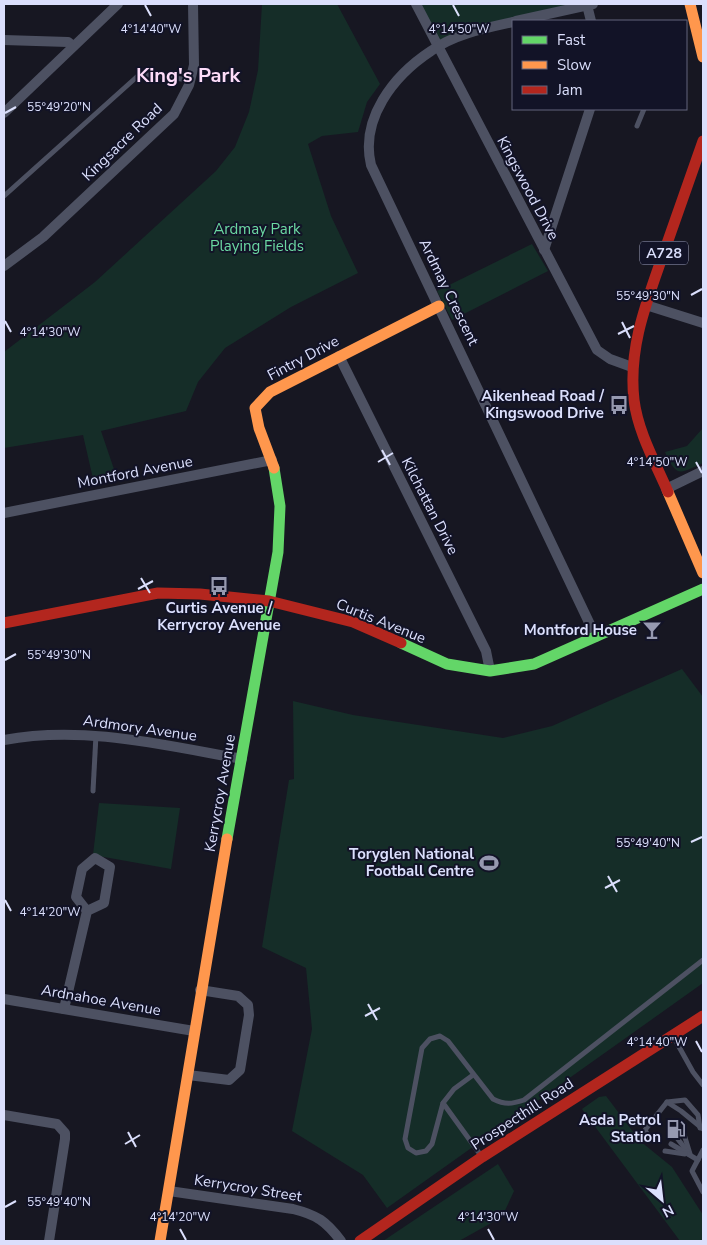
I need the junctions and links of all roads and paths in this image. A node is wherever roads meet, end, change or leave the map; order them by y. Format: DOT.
graph roads {
  1 [pos="118,4"];
  2 [pos="193,4"];
  3 [pos="416,4"];
  4 [pos="590,4"];
  5 [pos="690,4"];
  6 [pos="522,20"];
  7 [pos="591,20"];
  8 [pos="512,22"];
  9 [pos="4,40"];
  10 [pos="73,46"];
  11 [pos="437,47"];
  12 [pos="703,57"];
  13 [pos="191,80"];
  14 [pos="590,110"];
  15 [pos="644,110"];
  16 [pos="4,113"];
  17 [pos="637,126"];
  18 [pos="703,141"];
  19 [pos="701,153"];
  20 [pos="4,196"];
  21 [pos="544,250"];
  22 [pos="4,266"];
  23 [pos="646,305"];
  24 [pos="439,306"];
  25 [pos="703,323"];
  26 [pos="339,356"];
  27 [pos="632,367"];
  28 [pos="272,460"];
  29 [pos="703,471"];
  30 [pos="666,489"];
  31 [pos="4,513"];
  32 [pos="703,573"];
  33 [pos="703,589"];
  34 [pos="269,600"];
  35 [pos="4,623"];
  36 [pos="596,637"];
  37 [pos="490,671"];
  38 [pos="96,735"];
  39 [pos="4,740"];
  40 [pos="242,759"];
  41 [pos="93,791"];
  42 [pos="87,910"];
  43 [pos="703,960"];
  44 [pos="200,990"];
  45 [pos="4,999"];
  46 [pos="64,1009"];
  47 [pos="703,1016"];
  48 [pos="194,1031"];
  49 [pos="673,1036"];
  50 [pos="188,1075"];
  51 [pos="473,1075"];
  52 [pos="703,1086"];
  53 [pos="443,1102"];
  54 [pos="667,1102"];
  55 [pos="660,1110"];
  56 [pos="4,1114"];
  57 [pos="666,1116"];
  58 [pos="654,1118"];
  59 [pos="660,1122"];
  60 [pos="649,1125"];
  61 [pos="701,1128"];
  62 [pos="654,1130"];
  63 [pos="683,1131"];
  64 [pos="649,1137"];
  65 [pos="677,1138"];
  66 [pos="671,1144"];
  67 [pos="703,1150"];
  68 [pos="666,1151"];
  69 [pos="690,1155"];
  70 [pos="482,1157"];
  71 [pos="698,1160"];
  72 [pos="168,1191"];
  73 [pos="703,1192"];
  74 [pos="49,1241"];
  75 [pos="160,1241"];
  76 [pos="341,1241"];
  77 [pos="360,1241"];
  1 -- 10 [label="street"];
  2 -- 13 [label="street, Kingsacre Road"];
  3 -- 11 [label="street, Kingswood Drive"];
  4 -- 6 [label="street, Ardmay Crescent"];
  4 -- 7 [label="street"];
  5 -- 12 [label="street"];
  8 -- 11 [label="street, Ardmay Crescent"];
  9 -- 10 [label="street"];
  10 -- 16 [label="street"];
  11 -- 21 [label="street, Kingswood Drive"];
  11 -- 24 [label="street, Ardmay Crescent"];
  13 -- 20 [label="lane"];
  13 -- 22 [label="street, Kingsacre Road"];
  14 -- 21 [label="street"];
  15 -- 17 [label="lane"];
  18 -- 19 [label="street, A728"];
  19 -- 23 [label="street, A728"];
  21 -- 27 [label="street, Kingswood Drive"];
  23 -- 25 [label="street"];
  23 -- 27 [label="street, A728"];
  24 -- 26 [label="street, Fintry Drive"];
  24 -- 36 [label="street, Ardmay Crescent"];
  26 -- 28 [label="street, Fintry Drive"];
  26 -- 37 [label="street, Kilchattan Drive"];
  27 -- 30 [label="street, A728"];
  28 -- 31 [label="street, Montford Avenue"];
  28 -- 34 [label="street, Fintry Drive"];
  29 -- 30 [label="street"];
  30 -- 32 [label="street, A728"];
  33 -- 36 [label="street, Curtis Avenue"];
  34 -- 35 [label="street, Curtis Avenue"];
  34 -- 37 [label="street, Curtis Avenue"];
  34 -- 40 [label="street, Kerrycroy Avenue"];
  36 -- 37 [label="street, Curtis Avenue"];
  38 -- 39 [label="street, Ardmory Avenue"];
  38 -- 40 [label="street, Ardmory Avenue"];
  38 -- 41 [label="lane"];
  40 -- 44 [label="street, Kerrycroy Avenue"];
  42 -- 42 [label="street"];
  42 -- 46 [label="street"];
  43 -- 51 [label="lane"];
  44 -- 48 [label="street, Kerrycroy Avenue"];
  44 -- 50 [label="street"];
  45 -- 46 [label="street, Ardnahoe Avenue"];
  46 -- 48 [label="street, Ardnahoe Avenue"];
  47 -- 49 [label="street, Prospecthill Road"];
  48 -- 50 [label="street, Kerrycroy Avenue"];
  49 -- 52 [label="lane"];
  49 -- 70 [label="street, Prospecthill Road"];
  50 -- 72 [label="street, Kerrycroy Avenue"];
  51 -- 53 [label="lane"];
  51 -- 53 [label="lane"];
  53 -- 70 [label="lane"];
  54 -- 55 [label="lane"];
  54 -- 61 [label="lane"];
  54 -- 61 [label="lane"];
  55 -- 57 [label="lane"];
  55 -- 58 [label="lane"];
  56 -- 74 [label="street"];
  58 -- 59 [label="lane"];
  58 -- 60 [label="lane"];
  60 -- 62 [label="lane"];
  60 -- 64 [label="lane"];
  63 -- 69 [label="lane"];
  65 -- 69 [label="lane"];
  66 -- 69 [label="lane"];
  67 -- 71 [label="lane"];
  68 -- 69 [label="lane"];
  69 -- 71 [label="lane"];
  70 -- 77 [label="street, Prospecthill Road"];
  71 -- 73 [label="lane"];
  72 -- 75 [label="street, Kerrycroy Avenue"];
  72 -- 76 [label="street, Kerrycroy Street"];
}
